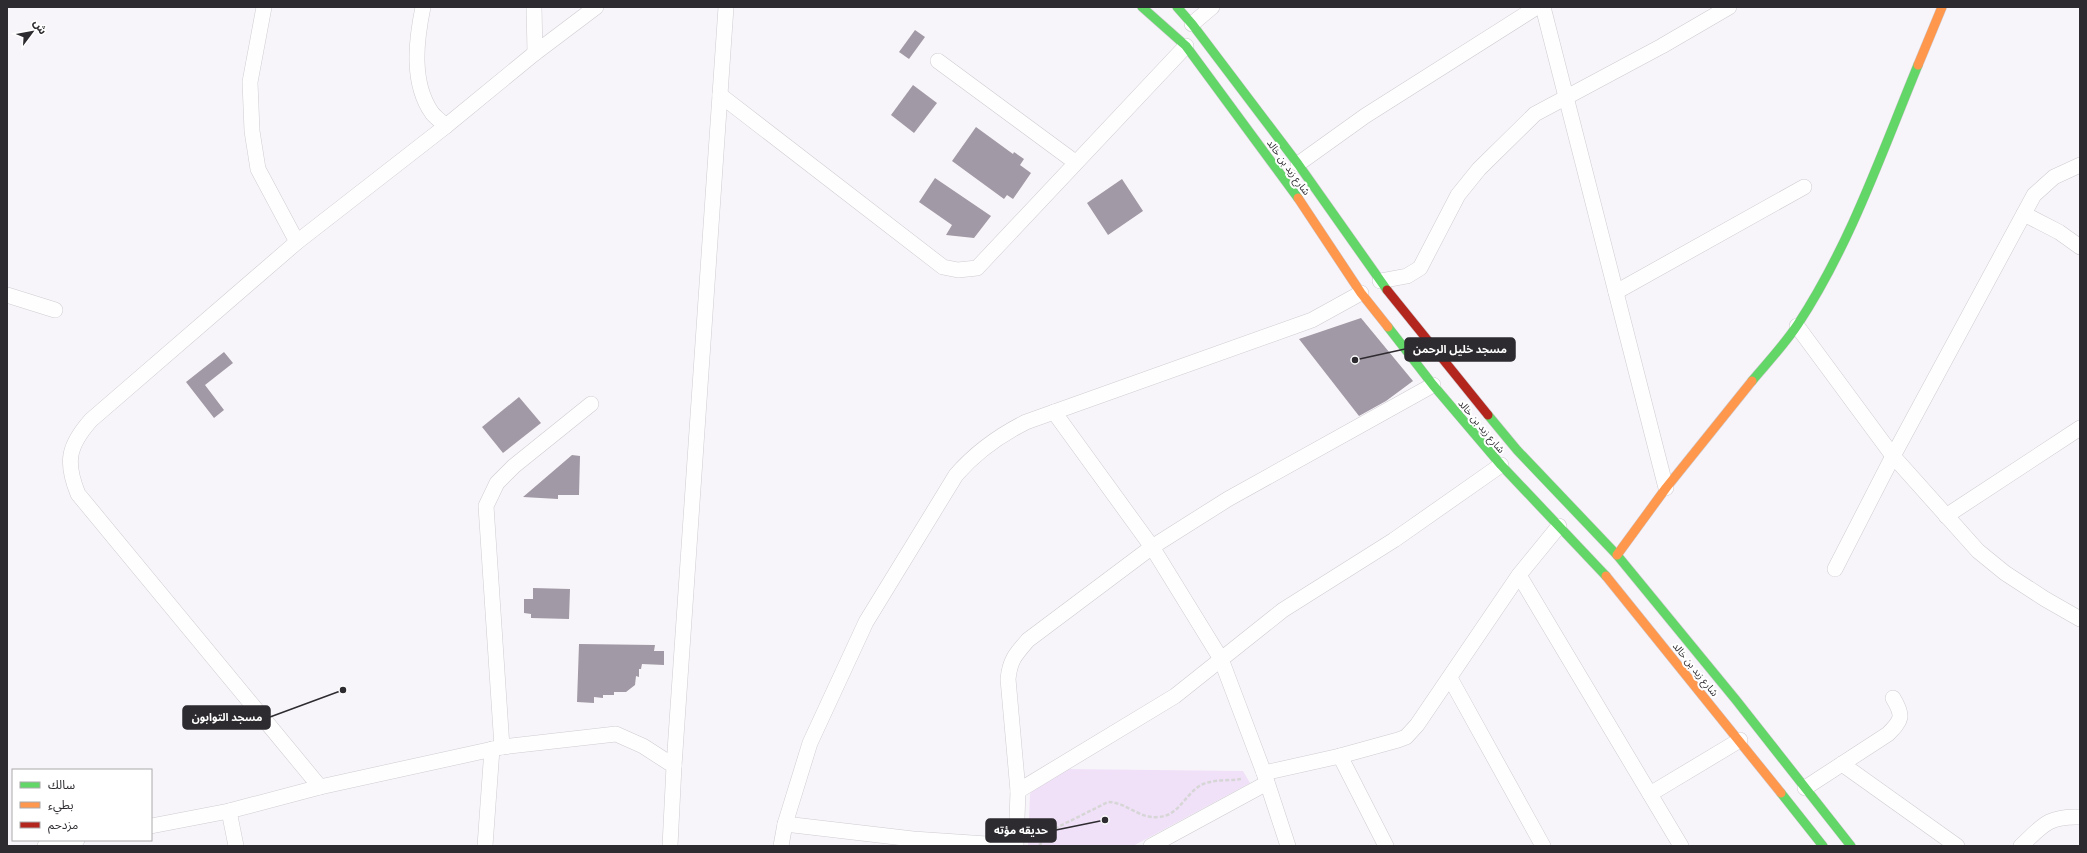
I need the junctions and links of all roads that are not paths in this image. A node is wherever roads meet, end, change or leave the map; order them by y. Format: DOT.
graph roads {
  1 [pos="264,7"];
  2 [pos="423,7"];
  3 [pos="534,7"];
  4 [pos="596,7"];
  5 [pos="726,7"];
  6 [pos="1142,7"];
  7 [pos="1177,7"];
  8 [pos="1212,7"];
  9 [pos="1537,7"];
  10 [pos="1543,7"];
  11 [pos="1729,7"];
  12 [pos="1942,7"];
  13 [pos="1192,24"];
  14 [pos="1186,46"];
  15 [pos="536,53"];
  16 [pos="938,61"];
  17 [pos="720,95"];
  18 [pos="1566,97"];
  19 [pos="446,126"];
  20 [pos="1075,162"];
  21 [pos="1298,164"];
  22 [pos="2080,165"];
  23 [pos="1804,187"];
  24 [pos="2024,214"];
  25 [pos="297,242"];
  26 [pos="2080,247"];
  27 [pos="1380,281"];
  28 [pos="1616,292"];
  29 [pos="1361,293"];
  30 [pos="7,295"];
  31 [pos="55,310"];
  32 [pos="1797,326"];
  33 [pos="1433,385"];
  34 [pos="590,404"];
  35 [pos="1054,412"];
  36 [pos="2080,428"];
  37 [pos="1893,456"];
  38 [pos="1500,465"];
  39 [pos="1666,488"];
  40 [pos="1946,516"];
  41 [pos="1559,526"];
  42 [pos="1152,547"];
  43 [pos="1617,556"];
  44 [pos="1835,569"];
  45 [pos="1519,575"];
  46 [pos="2080,618"];
  47 [pos="1221,659"];
  48 [pos="1450,678"];
  49 [pos="1893,698"];
  50 [pos="1740,740"];
  51 [pos="497,748"];
  52 [pos="1340,756"];
  53 [pos="1842,764"];
  54 [pos="674,766"];
  55 [pos="1265,778"];
  56 [pos="320,786"];
  57 [pos="1805,788"];
  58 [pos="1018,791"];
  59 [pos="1650,794"];
  60 [pos="229,811"];
  61 [pos="2080,817"];
  62 [pos="785,824"];
  63 [pos="152,826"];
  64 [pos="72,841"];
  65 [pos="45,846"];
  66 [pos="236,846"];
  67 [pos="485,846"];
  68 [pos="670,846"];
  69 [pos="781,846"];
  70 [pos="1016,846"];
  71 [pos="1151,846"];
  72 [pos="1288,846"];
  73 [pos="1386,846"];
  74 [pos="1543,846"];
  75 [pos="1681,846"];
  76 [pos="1823,846"];
  77 [pos="1851,846"];
  78 [pos="1957,846"];
  79 [pos="2021,846"];
  1 -- 25 [label="street"];
  2 -- 19 [label="street"];
  3 -- 15 [label="street"];
  4 -- 15 [label="street"];
  5 -- 17 [label="street"];
  6 -- 14 [label="main road, شارع زيد بن خالد"];
  7 -- 13 [label="main road, شارع زيد بن خالد"];
  8 -- 13 [label="street"];
  9 -- 21 [label="street"];
  10 -- 18 [label="street"];
  11 -- 18 [label="street"];
  12 -- 32 [label="main road"];
  13 -- 21 [label="main road, شارع زيد بن خالد"];
  14 -- 20 [label="street"];
  14 -- 29 [label="main road, شارع زيد بن خالد"];
  15 -- 19 [label="street"];
  16 -- 20 [label="street"];
  17 -- 20 [label="street"];
  17 -- 54 [label="street"];
  18 -- 27 [label="street"];
  18 -- 28 [label="street"];
  19 -- 25 [label="street"];
  21 -- 27 [label="main road, شارع زيد بن خالد"];
  22 -- 24 [label="street"];
  23 -- 28 [label="street"];
  24 -- 26 [label="street"];
  24 -- 37 [label="street"];
  25 -- 56 [label="street"];
  27 -- 43 [label="main road, شارع زيد بن خالد"];
  28 -- 39 [label="street"];
  29 -- 33 [label="main road, شارع زيد بن خالد"];
  29 -- 35 [label="street"];
  30 -- 31 [label="street"];
  32 -- 37 [label="street"];
  32 -- 39 [label="main road"];
  33 -- 38 [label="main road, شارع زيد بن خالد"];
  33 -- 42 [label="street"];
  34 -- 51 [label="street"];
  35 -- 42 [label="street"];
  35 -- 62 [label="street"];
  36 -- 40 [label="street"];
  37 -- 40 [label="street"];
  37 -- 44 [label="street"];
  38 -- 41 [label="main road, شارع زيد بن خالد"];
  38 -- 47 [label="street"];
  39 -- 43 [label="main road"];
  40 -- 46 [label="street"];
  41 -- 45 [label="street"];
  41 -- 50 [label="main road, شارع زيد بن خالد"];
  42 -- 47 [label="street"];
  42 -- 58 [label="street"];
  43 -- 57 [label="main road, شارع زيد بن خالد"];
  45 -- 48 [label="street"];
  45 -- 59 [label="street"];
  47 -- 55 [label="street"];
  47 -- 58 [label="street"];
  48 -- 52 [label="street"];
  48 -- 74 [label="street"];
  49 -- 53 [label="street"];
  50 -- 59 [label="street"];
  50 -- 76 [label="main road, شارع زيد بن خالد"];
  51 -- 54 [label="street"];
  51 -- 56 [label="street"];
  51 -- 67 [label="street"];
  52 -- 55 [label="street"];
  52 -- 73 [label="street"];
  53 -- 57 [label="street"];
  53 -- 78 [label="street"];
  54 -- 68 [label="street"];
  55 -- 71 [label="street"];
  55 -- 72 [label="street"];
  56 -- 60 [label="street"];
  57 -- 77 [label="main road, شارع زيد بن خالد"];
  58 -- 70 [label="street"];
  59 -- 75 [label="street"];
  60 -- 63 [label="street"];
  60 -- 66 [label="street"];
  61 -- 79 [label="street"];
  62 -- 69 [label="street"];
  62 -- 70 [label="street"];
  64 -- 65 [label="street"];
}
